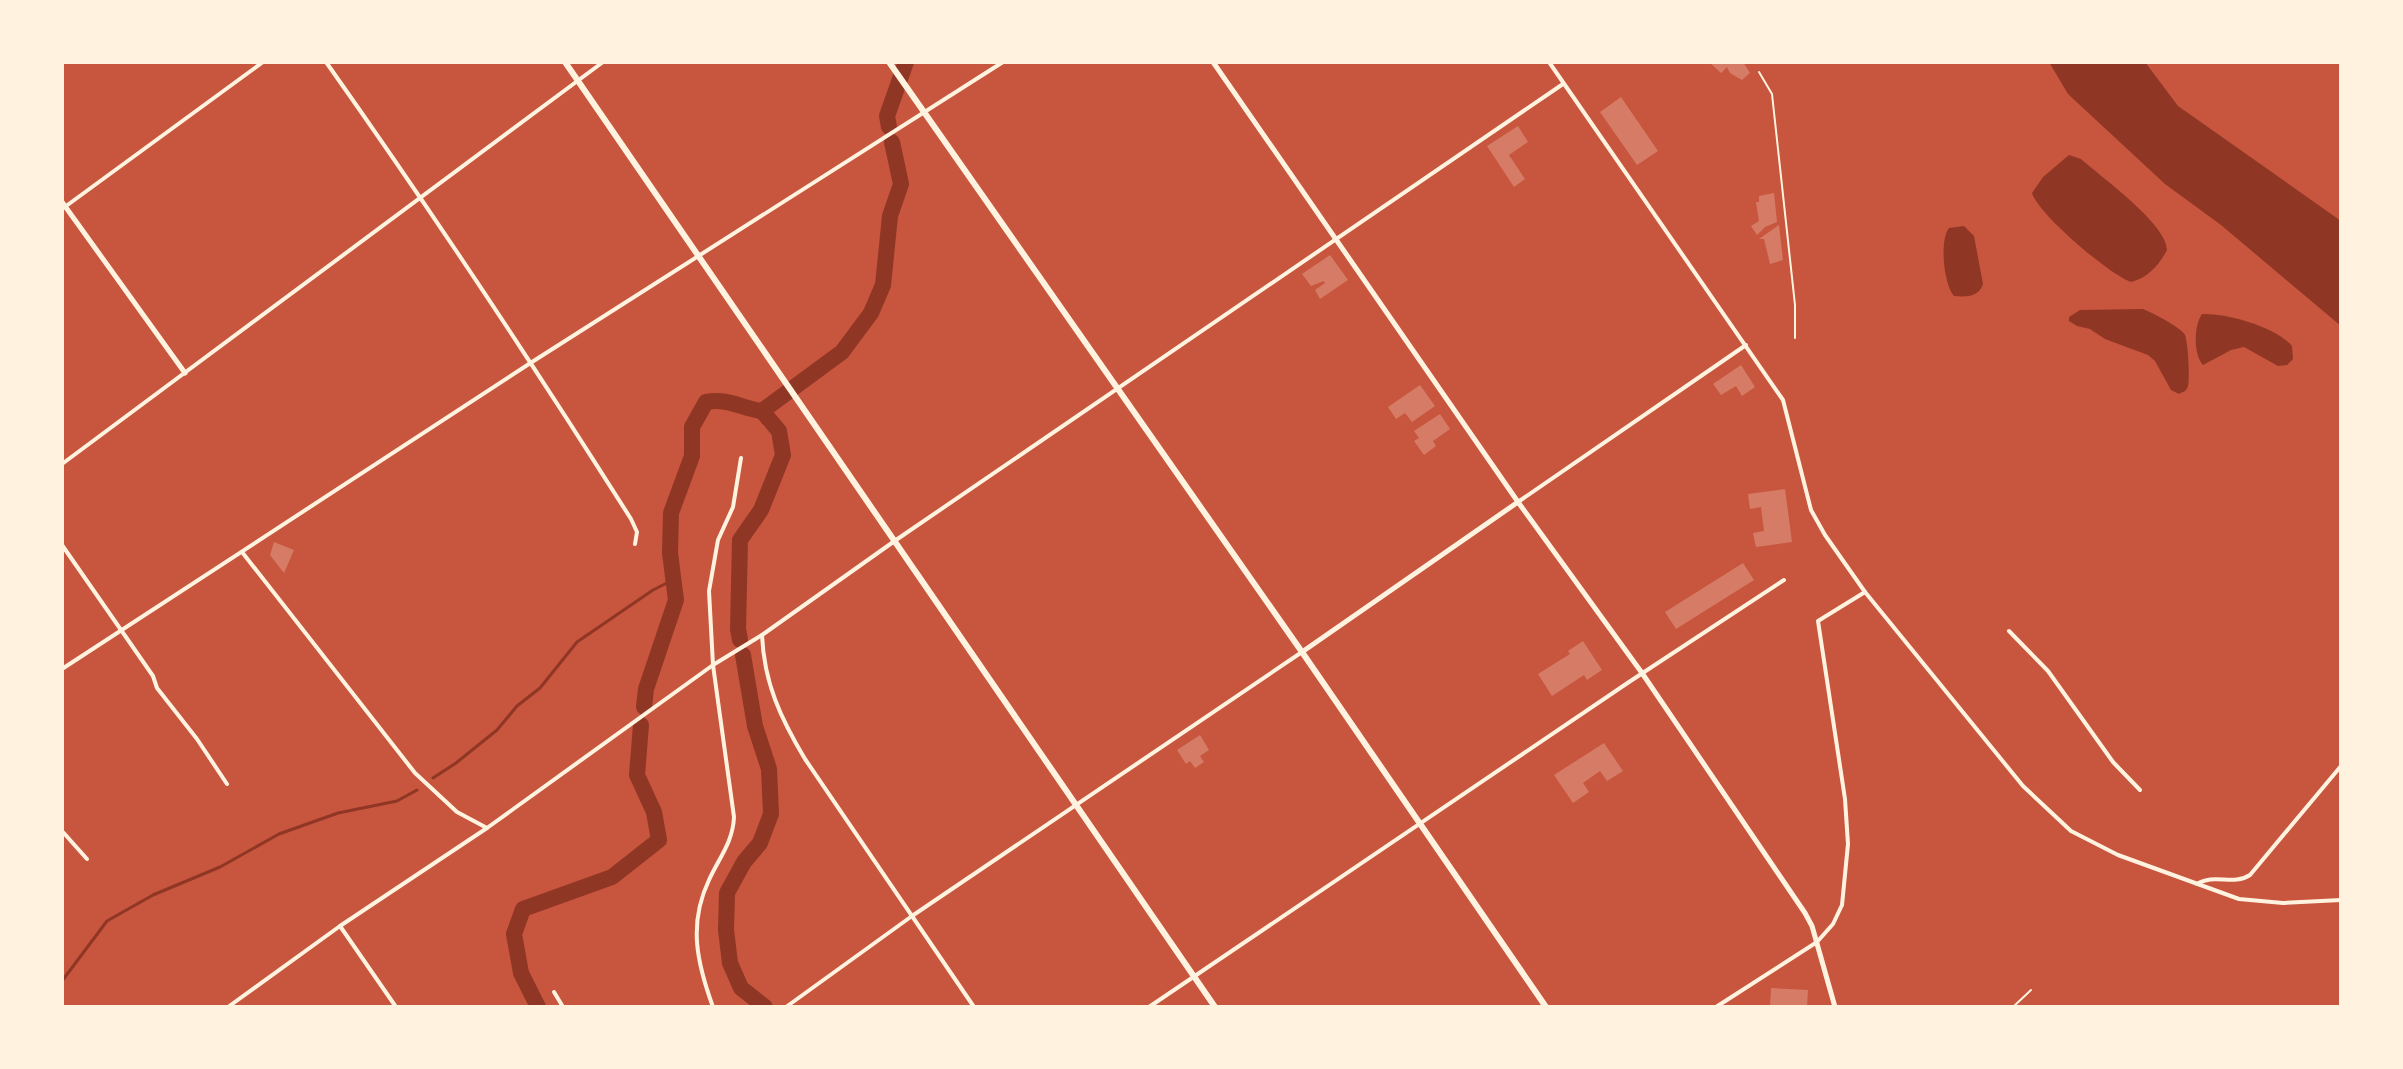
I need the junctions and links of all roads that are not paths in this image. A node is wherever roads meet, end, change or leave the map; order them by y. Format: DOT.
graph roads {
  1 [pos="263,62"];
  2 [pos="326,62"];
  3 [pos="565,62"];
  4 [pos="603,62"];
  5 [pos="889,62"];
  6 [pos="1003,62"];
  7 [pos="1213,62"];
  8 [pos="1549,62"];
  9 [pos="578,81"];
  10 [pos="1563,84"];
  11 [pos="923,113"];
  12 [pos="421,196"];
  13 [pos="63,206"];
  14 [pos="1335,237"];
  15 [pos="699,256"];
  16 [pos="1746,345"];
  17 [pos="532,362"];
  18 [pos="185,373"];
  19 [pos="1116,389"];
  20 [pos="741,458"];
  21 [pos="62,464"];
  22 [pos="1518,502"];
  23 [pos="896,540"];
  24 [pos="635,544"];
  25 [pos="62,545"];
  26 [pos="242,552"];
  27 [pos="1784,580"];
  28 [pos="1865,592"];
  29 [pos="121,630"];
  30 [pos="2009,631"];
  31 [pos="762,635"];
  32 [pos="1302,652"];
  33 [pos="713,665"];
  34 [pos="62,669"];
  35 [pos="1642,673"];
  36 [pos="2341,766"];
  37 [pos="227,784"];
  38 [pos="2140,790"];
  39 [pos="1077,805"];
  40 [pos="1419,824"];
  41 [pos="487,828"];
  42 [pos="62,831"];
  43 [pos="87,859"];
  44 [pos="2197,884"];
  45 [pos="2341,900"];
  46 [pos="912,916"];
  47 [pos="340,926"];
  48 [pos="1817,942"];
  49 [pos="1194,977"];
  50 [pos="554,992"];
  51 [pos="228,1007"];
  52 [pos="396,1007"];
  53 [pos="563,1007"];
  54 [pos="713,1007"];
  55 [pos="786,1007"];
  56 [pos="974,1007"];
  57 [pos="1149,1007"];
  58 [pos="1215,1007"];
  59 [pos="1546,1007"];
  60 [pos="1716,1007"];
  61 [pos="1835,1007"];
  1 -- 13 [label="street"];
  2 -- 12 [label="street"];
  3 -- 9 [label="main road"];
  4 -- 9 [label="street"];
  5 -- 11 [label="main road"];
  6 -- 11 [label="street"];
  7 -- 14 [label="street"];
  8 -- 10 [label="street"];
  9 -- 12 [label="street"];
  9 -- 15 [label="main road"];
  10 -- 14 [label="street"];
  10 -- 16 [label="street"];
  11 -- 15 [label="street"];
  11 -- 19 [label="main road"];
  12 -- 17 [label="street"];
  12 -- 18 [label="street"];
  13 -- 18 [label="street"];
  14 -- 19 [label="street"];
  14 -- 22 [label="street"];
  15 -- 17 [label="street"];
  15 -- 23 [label="main road"];
  16 -- 22 [label="street"];
  16 -- 28 [label="street"];
  17 -- 24 [label="street"];
  17 -- 26 [label="street"];
  18 -- 21 [label="street"];
  19 -- 23 [label="street"];
  19 -- 32 [label="main road"];
  20 -- 33 [label="street"];
  22 -- 32 [label="street"];
  22 -- 35 [label="street"];
  23 -- 31 [label="street"];
  23 -- 39 [label="main road"];
  25 -- 29 [label="street"];
  26 -- 29 [label="street"];
  26 -- 41 [label="street"];
  27 -- 35 [label="street"];
  28 -- 44 [label="street"];
  28 -- 48 [label="street"];
  29 -- 34 [label="street"];
  29 -- 37 [label="street"];
  30 -- 38 [label="street"];
  31 -- 33 [label="street"];
  31 -- 46 [label="street"];
  32 -- 39 [label="street"];
  32 -- 40 [label="main road"];
  33 -- 41 [label="street"];
  33 -- 54 [label="street"];
  35 -- 40 [label="street"];
  35 -- 48 [label="street"];
  36 -- 44 [label="street"];
  39 -- 46 [label="street"];
  39 -- 49 [label="main road"];
  40 -- 49 [label="street"];
  40 -- 59 [label="main road"];
  41 -- 47 [label="street"];
  42 -- 43 [label="street"];
  44 -- 45 [label="street"];
  46 -- 55 [label="street"];
  46 -- 56 [label="street"];
  47 -- 51 [label="street"];
  47 -- 52 [label="street"];
  48 -- 60 [label="street"];
  48 -- 61 [label="street"];
  49 -- 57 [label="street"];
  49 -- 58 [label="main road"];
  50 -- 53 [label="street"];
}
